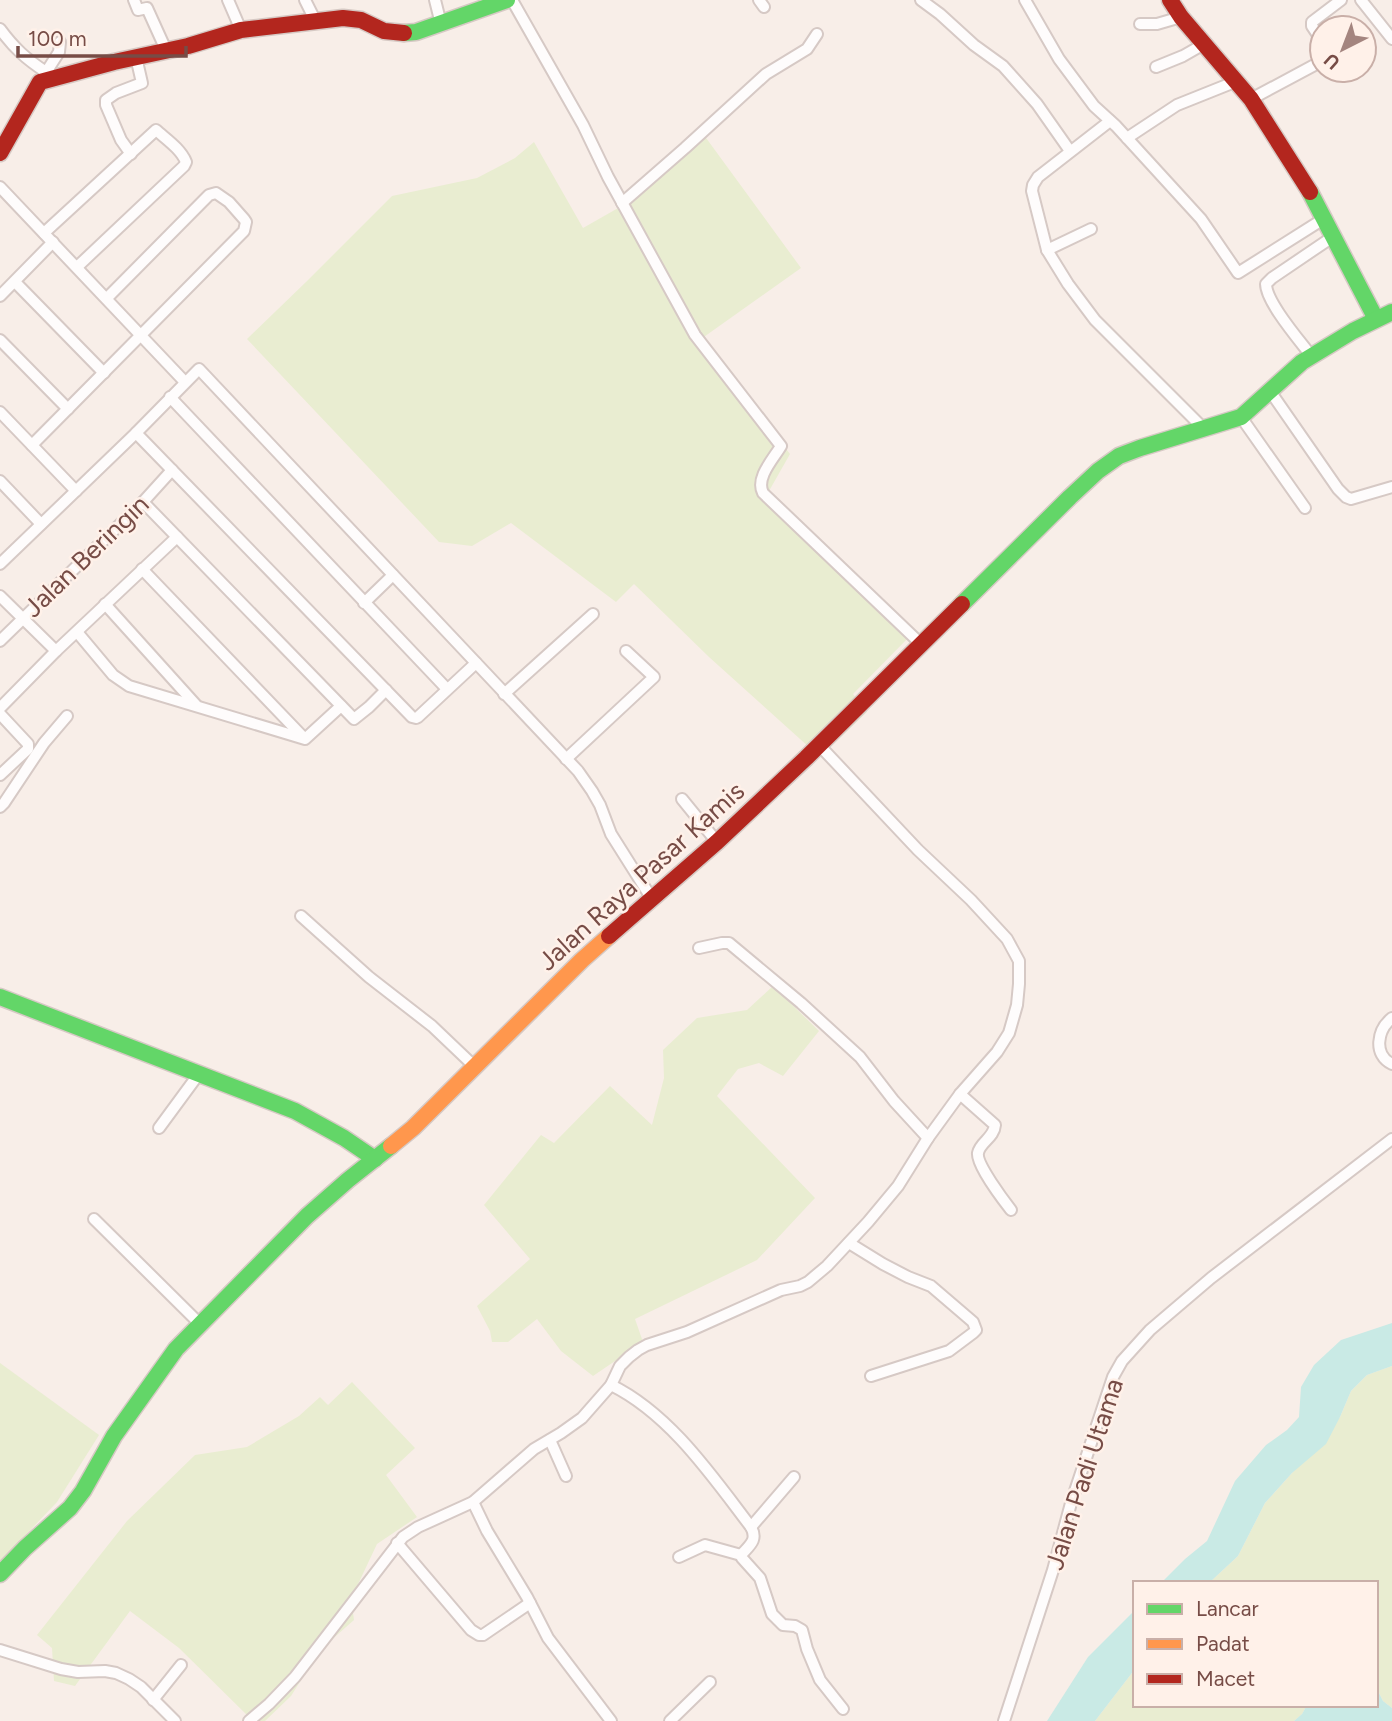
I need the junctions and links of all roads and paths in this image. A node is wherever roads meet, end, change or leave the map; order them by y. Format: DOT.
graph roads {
  1 [pos="134,0"];
  2 [pos="228,0"];
  3 [pos="305,0"];
  4 [pos="435,0"];
  5 [pos="506,0"];
  6 [pos="512,0"];
  7 [pos="921,0"];
  8 [pos="1025,0"];
  9 [pos="1170,0"];
  10 [pos="1341,0"];
  11 [pos="1361,0"];
  12 [pos="1323,14"];
  13 [pos="1181,17"];
  14 [pos="314,20"];
  15 [pos="441,24"];
  16 [pos="1140,24"];
  17 [pos="0,29"];
  18 [pos="241,30"];
  19 [pos="817,34"];
  20 [pos="1392,39"];
  21 [pos="60,42"];
  22 [pos="1205,44"];
  23 [pos="166,50"];
  24 [pos="136,57"];
  25 [pos="1156,67"];
  26 [pos="1308,68"];
  27 [pos="43,77"];
  28 [pos="1237,80"];
  29 [pos="1251,99"];
  30 [pos="1110,121"];
  31 [pos="1127,138"];
  32 [pos="1070,151"];
  33 [pos="0,153"];
  34 [pos="131,154"];
  35 [pos="0,187"];
  36 [pos="622,203"];
  37 [pos="1325,218"];
  38 [pos="1091,229"];
  39 [pos="44,233"];
  40 [pos="1334,236"];
  41 [pos="53,242"];
  42 [pos="1047,250"];
  43 [pos="77,267"];
  44 [pos="15,282"];
  45 [pos="0,296"];
  46 [pos="107,298"];
  47 [pos="1392,312"];
  48 [pos="1376,319"];
  49 [pos="142,335"];
  50 [pos="0,340"];
  51 [pos="1311,357"];
  52 [pos="104,373"];
  53 [pos="185,382"];
  54 [pos="1270,391"];
  55 [pos="170,397"];
  56 [pos="68,409"];
  57 [pos="0,412"];
  58 [pos="1241,417"];
  59 [pos="1204,429"];
  60 [pos="136,433"];
  61 [pos="32,445"];
  62 [pos="172,470"];
  63 [pos="0,481"];
  64 [pos="1392,487"];
  65 [pos="76,491"];
  66 [pos="143,502"];
  67 [pos="1305,508"];
  68 [pos="41,524"];
  69 [pos="177,537"];
  70 [pos="0,564"];
  71 [pos="142,569"];
  72 [pos="393,575"];
  73 [pos="0,596"];
  74 [pos="364,603"];
  75 [pos="105,604"];
  76 [pos="593,614"];
  77 [pos="22,618"];
  78 [pos="77,632"];
  79 [pos="0,640"];
  80 [pos="922,645"];
  81 [pos="56,651"];
  82 [pos="626,651"];
  83 [pos="476,663"];
  84 [pos="386,690"];
  85 [pos="447,690"];
  86 [pos="504,694"];
  87 [pos="196,705"];
  88 [pos="341,706"];
  89 [pos="0,708"];
  90 [pos="0,714"];
  91 [pos="67,716"];
  92 [pos="305,739"];
  93 [pos="820,746"];
  94 [pos="566,759"];
  95 [pos="0,775"];
  96 [pos="682,799"];
  97 [pos="0,807"];
  98 [pos="717,842"];
  99 [pos="652,899"];
  100 [pos="301,916"];
  101 [pos="699,948"];
  102 [pos="0,997"];
  103 [pos="1392,1018"];
  104 [pos="1392,1064"];
  105 [pos="474,1066"];
  106 [pos="198,1075"];
  107 [pos="960,1094"];
  108 [pos="159,1128"];
  109 [pos="928,1138"];
  110 [pos="1392,1139"];
  111 [pos="375,1158"];
  112 [pos="1011,1210"];
  113 [pos="94,1219"];
  114 [pos="849,1242"];
  115 [pos="200,1324"];
  116 [pos="871,1376"];
  117 [pos="611,1385"];
  118 [pos="550,1440"];
  119 [pos="566,1476"];
  120 [pos="794,1477"];
  121 [pos="473,1502"];
  122 [pos="751,1527"];
  123 [pos="397,1543"];
  124 [pos="741,1555"];
  125 [pos="678,1557"];
  126 [pos="0,1574"];
  127 [pos="530,1603"];
  128 [pos="0,1650"];
  129 [pos="181,1665"];
  130 [pos="710,1682"];
  131 [pos="153,1700"];
  132 [pos="843,1709"];
  133 [pos="175,1721"];
  134 [pos="249,1721"];
  135 [pos="611,1721"];
  136 [pos="670,1721"];
  137 [pos="1004,1721"];
  1 -- 23 [label="street"];
  2 -- 18 [label="street"];
  3 -- 14 [label="street"];
  4 -- 15 [label="street"];
  5 -- 15 [label="main road"];
  6 -- 36 [label="street"];
  7 -- 32 [label="street"];
  8 -- 30 [label="street"];
  9 -- 13 [label="main road"];
  10 -- 12 [label="street"];
  11 -- 20 [label="street"];
  13 -- 16 [label="street"];
  13 -- 22 [label="main road"];
  14 -- 15 [label="main road"];
  14 -- 18 [label="main road"];
  17 -- 27 [label="street"];
  18 -- 23 [label="main road"];
  19 -- 36 [label="street"];
  21 -- 27 [label="street"];
  22 -- 25 [label="street"];
  22 -- 28 [label="main road"];
  23 -- 24 [label="main road"];
  24 -- 27 [label="main road"];
  24 -- 34 [label="street"];
  26 -- 29 [label="street"];
  27 -- 33 [label="main road"];
  28 -- 29 [label="main road"];
  28 -- 31 [label="street"];
  29 -- 37 [label="main road"];
  30 -- 31 [label="street"];
  30 -- 32 [label="street"];
  31 -- 37 [label="street"];
  32 -- 42 [label="street"];
  34 -- 39 [label="street"];
  34 -- 43 [label="street"];
  35 -- 39 [label="street"];
  36 -- 80 [label="street"];
  37 -- 40 [label="main road"];
  38 -- 42 [label="street"];
  39 -- 41 [label="street"];
  40 -- 48 [label="main road"];
  40 -- 51 [label="street"];
  41 -- 43 [label="street"];
  41 -- 44 [label="street"];
  42 -- 59 [label="street"];
  43 -- 46 [label="street"];
  44 -- 45 [label="street"];
  44 -- 52 [label="street"];
  46 -- 49 [label="street"];
  46 -- 49 [label="street"];
  47 -- 48 [label="main road, Jalan Raya Pasar Kamis"];
  48 -- 51 [label="main road, Jalan Raya Pasar Kamis"];
  49 -- 52 [label="street"];
  49 -- 53 [label="street"];
  50 -- 56 [label="street"];
  51 -- 54 [label="main road, Jalan Raya Pasar Kamis"];
  52 -- 56 [label="street"];
  53 -- 55 [label="street"];
  53 -- 72 [label="street"];
  54 -- 58 [label="main road, Jalan Raya Pasar Kamis"];
  54 -- 64 [label="street"];
  55 -- 60 [label="street"];
  55 -- 74 [label="street"];
  56 -- 61 [label="street"];
  57 -- 61 [label="street"];
  58 -- 59 [label="main road, Jalan Raya Pasar Kamis"];
  58 -- 67 [label="street"];
  59 -- 80 [label="main road, Jalan Raya Pasar Kamis"];
  60 -- 62 [label="street"];
  60 -- 65 [label="street"];
  61 -- 65 [label="street"];
  62 -- 66 [label="street, Jalan Beringin"];
  62 -- 84 [label="street"];
  63 -- 68 [label="street"];
  65 -- 68 [label="street"];
  66 -- 69 [label="street"];
  66 -- 77 [label="street, Jalan Beringin"];
  68 -- 70 [label="street"];
  69 -- 71 [label="street"];
  69 -- 88 [label="street"];
  71 -- 75 [label="street"];
  71 -- 92 [label="street"];
  72 -- 74 [label="street"];
  72 -- 83 [label="street"];
  73 -- 77 [label="street"];
  74 -- 85 [label="street"];
  75 -- 78 [label="street"];
  75 -- 87 [label="street"];
  76 -- 86 [label="street"];
  77 -- 79 [label="street, Jalan Beringin"];
  77 -- 81 [label="street"];
  78 -- 81 [label="street"];
  78 -- 87 [label="street"];
  80 -- 93 [label="main road, Jalan Raya Pasar Kamis"];
  81 -- 89 [label="street"];
  82 -- 94 [label="street"];
  83 -- 85 [label="street"];
  83 -- 86 [label="street"];
  84 -- 85 [label="street"];
  84 -- 88 [label="street"];
  86 -- 94 [label="street"];
  87 -- 92 [label="street"];
  88 -- 92 [label="street"];
  90 -- 95 [label="street"];
  91 -- 97 [label="street"];
  93 -- 98 [label="main road, Jalan Raya Pasar Kamis"];
  93 -- 107 [label="street"];
  94 -- 99 [label="street"];
  96 -- 98 [label="street"];
  98 -- 99 [label="main road, Jalan Raya Pasar Kamis"];
  99 -- 105 [label="main road, Jalan Raya Pasar Kamis"];
  100 -- 105 [label="street"];
  101 -- 109 [label="street"];
  102 -- 106 [label="main road"];
  103 -- 104 [label="street"];
  105 -- 111 [label="main road, Jalan Raya Pasar Kamis"];
  106 -- 108 [label="street"];
  106 -- 111 [label="main road"];
  107 -- 109 [label="street"];
  107 -- 112 [label="street"];
  109 -- 114 [label="street"];
  110 -- 137 [label="street, Jalan Padi Utama"];
  111 -- 115 [label="main road, Jalan Raya Pasar Kamis"];
  113 -- 115 [label="street"];
  114 -- 116 [label="street"];
  114 -- 117 [label="street"];
  115 -- 126 [label="main road, Jalan Raya Pasar Kamis"];
  117 -- 118 [label="street"];
  117 -- 122 [label="street"];
  118 -- 119 [label="street"];
  118 -- 121 [label="street"];
  120 -- 122 [label="street"];
  121 -- 123 [label="street"];
  121 -- 127 [label="street"];
  122 -- 124 [label="street"];
  123 -- 127 [label="street"];
  123 -- 134 [label="street"];
  124 -- 125 [label="street"];
  124 -- 132 [label="street"];
  127 -- 135 [label="street"];
  128 -- 131 [label="street"];
  129 -- 131 [label="street"];
  130 -- 136 [label="street"];
  131 -- 133 [label="street"];
}
